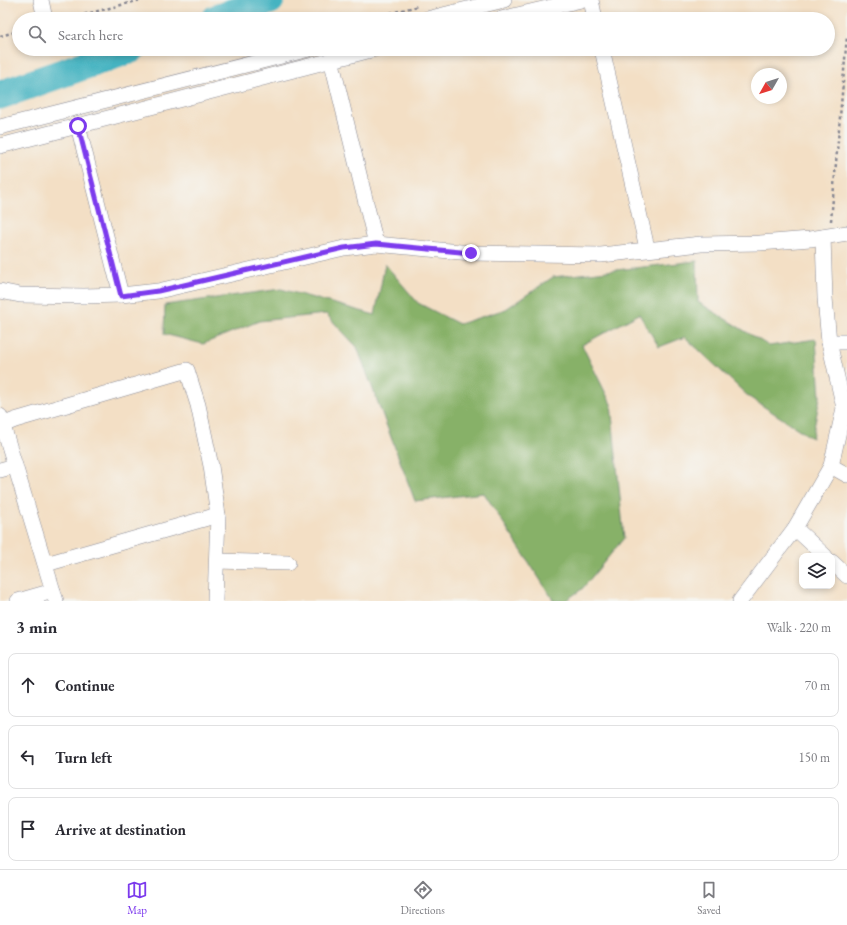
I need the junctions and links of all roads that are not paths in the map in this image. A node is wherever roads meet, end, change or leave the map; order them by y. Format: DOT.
graph roads {
  1 [pos="41,0"];
  2 [pos="504,0"];
  3 [pos="581,0"];
  4 [pos="591,0"];
  5 [pos="44,12"];
  6 [pos="456,12"];
  7 [pos="531,12"];
  8 [pos="594,12"];
  9 [pos="282,56"];
  10 [pos="344,56"];
  11 [pos="604,56"];
  12 [pos="331,59"];
  13 [pos="78,126"];
  14 [pos="0,128"];
  15 [pos="0,146"];
  16 [pos="847,233"];
  17 [pos="823,237"];
  18 [pos="376,244"];
  19 [pos="647,248"];
  20 [pos="0,291"];
  21 [pos="121,296"];
  22 [pos="830,342"];
  23 [pos="847,342"];
  24 [pos="846,408"];
  25 [pos="1,422"];
  26 [pos="15,466"];
  27 [pos="831,466"];
  28 [pos="0,470"];
  29 [pos="847,475"];
  30 [pos="218,515"];
  31 [pos="795,528"];
  32 [pos="822,553"];
  33 [pos="218,561"];
  34 [pos="288,563"];
  35 [pos="46,564"];
  36 [pos="835,565"];
  37 [pos="847,576"];
  38 [pos="55,596"];
  39 [pos="18,601"];
  40 [pos="215,601"];
  41 [pos="740,601"];
  1 -- 5 [label="street"];
  2 -- 6 [label="street"];
  3 -- 7 [label="street"];
  4 -- 8 [label="street"];
  9 -- 14 [label="street"];
  10 -- 12 [label="street"];
  11 -- 19 [label="street"];
  12 -- 13 [label="street"];
  12 -- 18 [label="street"];
  13 -- 15 [label="street"];
  13 -- 21 [label="street"];
  16 -- 17 [label="street"];
  17 -- 19 [label="street"];
  17 -- 22 [label="street"];
  18 -- 19 [label="street"];
  18 -- 21 [label="street"];
  20 -- 21 [label="street"];
  22 -- 23 [label="street"];
  22 -- 24 [label="street"];
  24 -- 27 [label="street"];
  25 -- 26 [label="street"];
  25 -- 30 [label="street"];
  26 -- 28 [label="street"];
  26 -- 35 [label="street"];
  27 -- 29 [label="street"];
  27 -- 31 [label="street"];
  30 -- 33 [label="street"];
  30 -- 35 [label="street"];
  31 -- 32 [label="street"];
  31 -- 41 [label="street"];
  33 -- 34 [label="street"];
  33 -- 40 [label="street"];
  35 -- 38 [label="street"];
  36 -- 37 [label="street"];
  38 -- 39 [label="street"];
}
